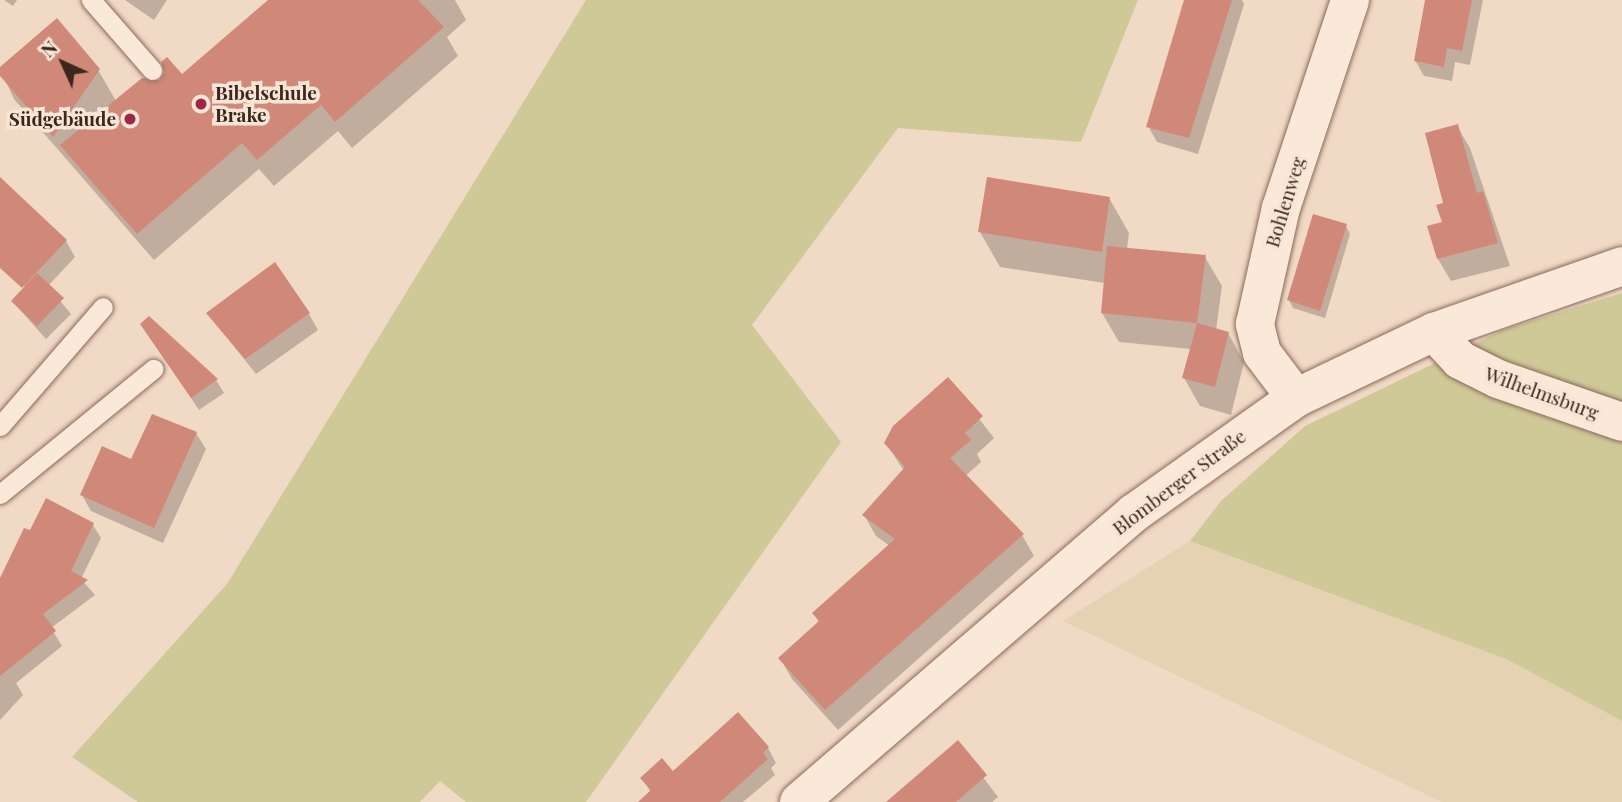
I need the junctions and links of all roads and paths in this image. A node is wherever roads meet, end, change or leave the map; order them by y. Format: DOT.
graph roads {
  1 [pos="91,0"];
  2 [pos="1350,0"];
  3 [pos="152,70"];
  4 [pos="1622,266"];
  5 [pos="103,307"];
  6 [pos="1434,332"];
  7 [pos="153,369"];
  8 [pos="1296,398"];
  9 [pos="1622,422"];
  10 [pos="0,426"];
  11 [pos="0,494"];
  12 [pos="799,802"];
  1 -- 3 [label="lane"];
  2 -- 8 [label="street, Bohlenweg"];
  4 -- 6 [label="street, Blomberger Straße"];
  5 -- 10 [label="lane"];
  6 -- 8 [label="street, Blomberger Straße"];
  6 -- 9 [label="street, Wilhelmsburg"];
  7 -- 11 [label="lane"];
  8 -- 12 [label="street, Blomberger Straße"];
}
